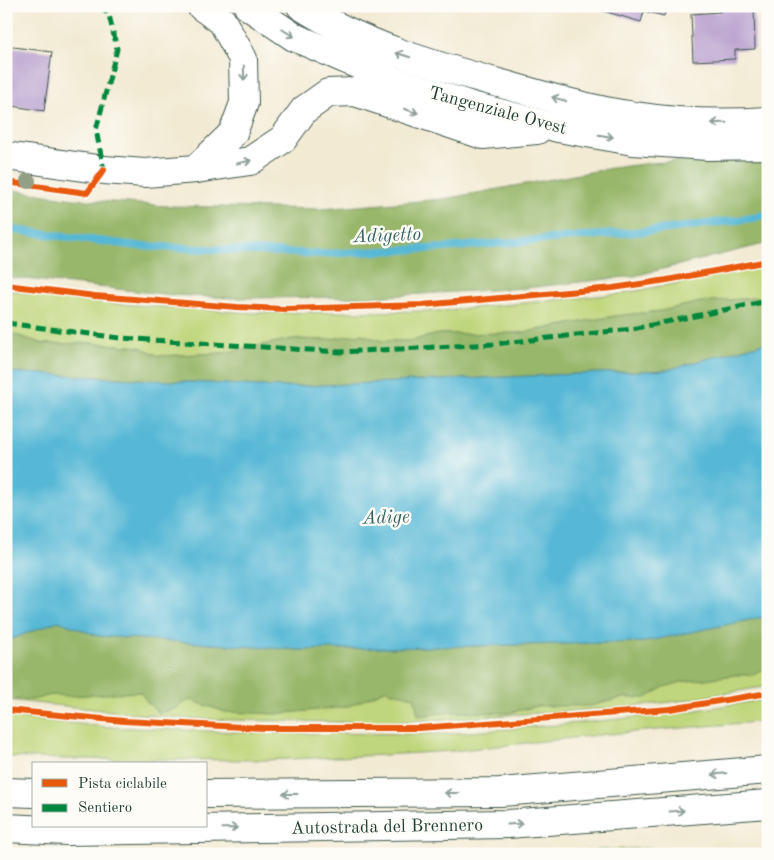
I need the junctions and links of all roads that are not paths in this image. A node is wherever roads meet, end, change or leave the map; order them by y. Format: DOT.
graph roads {
  1 [pos="201,6"];
  2 [pos="248,6"];
  3 [pos="304,7"];
  4 [pos="768,121"];
  5 [pos="558,128"];
  6 [pos="768,145"];
  7 [pos="6,156"];
  8 [pos="196,169"];
  9 [pos="768,770"];
  10 [pos="6,792"];
  11 [pos="32,793"];
  12 [pos="208,794"];
  13 [pos="768,804"];
  14 [pos="6,828"];
  1 -- 8 [label="main road, one-way"];
  2 -- 5 [label="main road, Tangenziale Ovest, one-way"];
  4 -- 3 [label="main road, Tangenziale Ovest, one-way"];
  5 -- 6 [label="main road, Tangenziale Ovest, one-way"];
  8 -- 5 [label="main road, one-way"];
  7 -- 8 [label="main road"];
  9 -- 12 [label="main road, Autostrada del Brennero, one-way"];
  10 -- 11 [label="main road"];
  14 -- 13 [label="main road, Autostrada del Brennero, one-way"];
}
